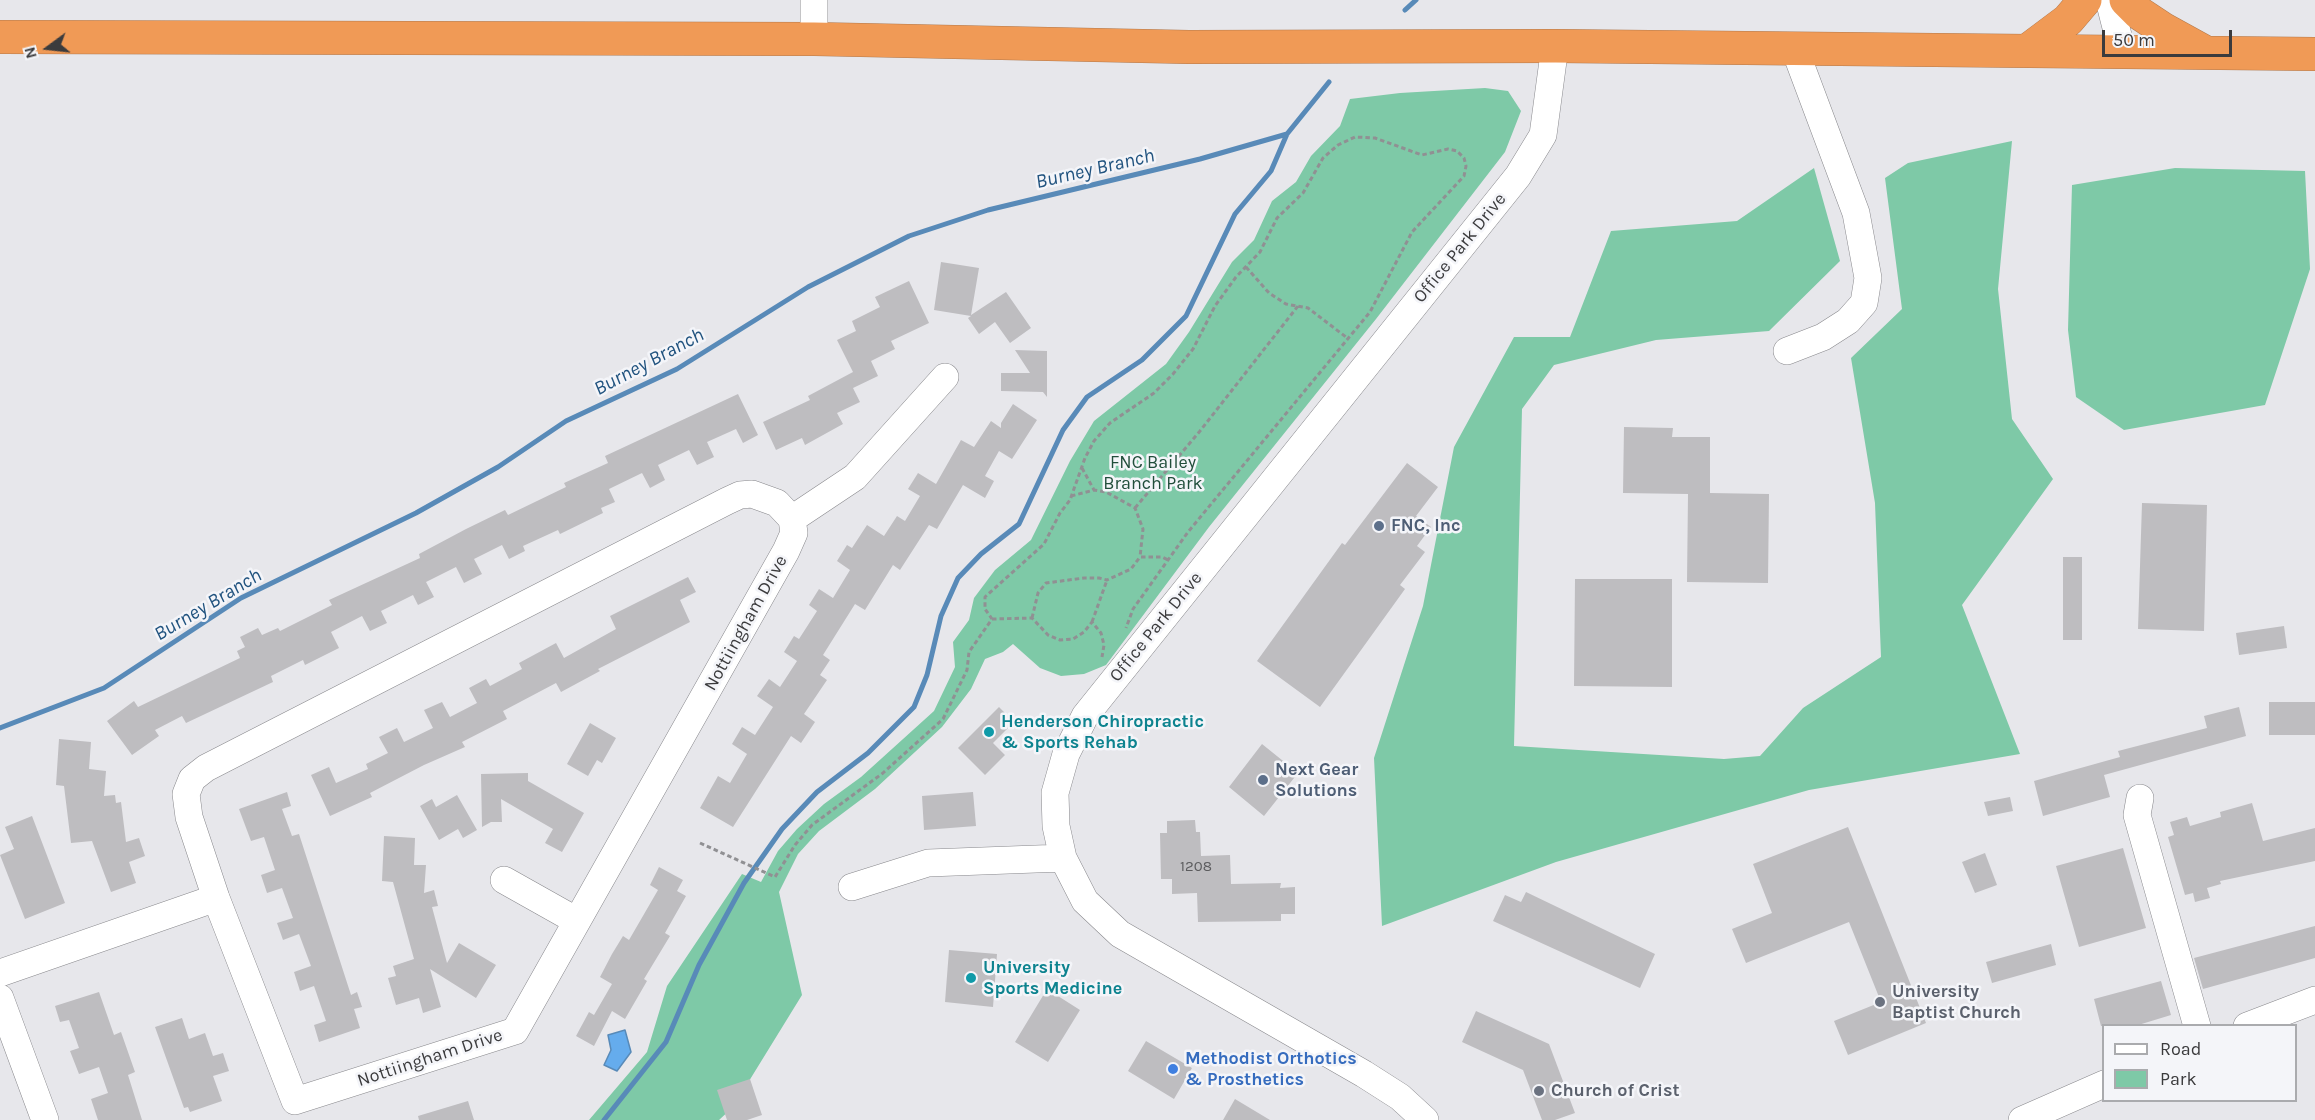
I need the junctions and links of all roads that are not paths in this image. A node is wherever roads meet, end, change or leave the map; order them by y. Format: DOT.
graph roads {
  1 [pos="814,0"];
  2 [pos="2085,0"];
  3 [pos="2109,0"];
  4 [pos="2126,0"];
  5 [pos="0,37"];
  6 [pos="814,39"];
  7 [pos="1556,46"];
  8 [pos="1795,50"];
  9 [pos="2028,50"];
  10 [pos="2122,51"];
  11 [pos="2207,53"];
  12 [pos="2315,54"];
  13 [pos="1787,351"];
  14 [pos="945,377"];
  15 [pos="792,519"];
  16 [pos="2140,798"];
  17 [pos="1063,858"];
  18 [pos="504,880"];
  19 [pos="852,887"];
  20 [pos="216,898"];
  21 [pos="577,921"];
  22 [pos="0,973"];
  23 [pos="0,999"];
  24 [pos="2315,1000"];
  25 [pos="2196,1024"];
  26 [pos="2252,1024"];
  27 [pos="2102,1084"];
  28 [pos="45,1120"];
  29 [pos="1425,1120"];
  30 [pos="2022,1120"];
  1 -- 6 [label="street"];
  2 -- 9 [label="highway"];
  3 -- 10 [label="street"];
  4 -- 11 [label="highway"];
  5 -- 6 [label="highway"];
  6 -- 7 [label="highway"];
  7 -- 8 [label="highway"];
  7 -- 17 [label="street, Office Park Drive"];
  8 -- 9 [label="highway"];
  8 -- 13 [label="street"];
  9 -- 10 [label="highway"];
  10 -- 11 [label="highway"];
  11 -- 12 [label="highway"];
  14 -- 15 [label="street"];
  15 -- 20 [label="street, Nottiingham Drive"];
  15 -- 21 [label="street, Nottiingham Drive"];
  16 -- 25 [label="street"];
  17 -- 19 [label="street"];
  17 -- 29 [label="street, Office Park Drive"];
  18 -- 21 [label="street"];
  20 -- 21 [label="street, Nottiingham Drive"];
  20 -- 22 [label="street"];
  23 -- 28 [label="street"];
  24 -- 26 [label="street"];
  27 -- 30 [label="street"];
}
